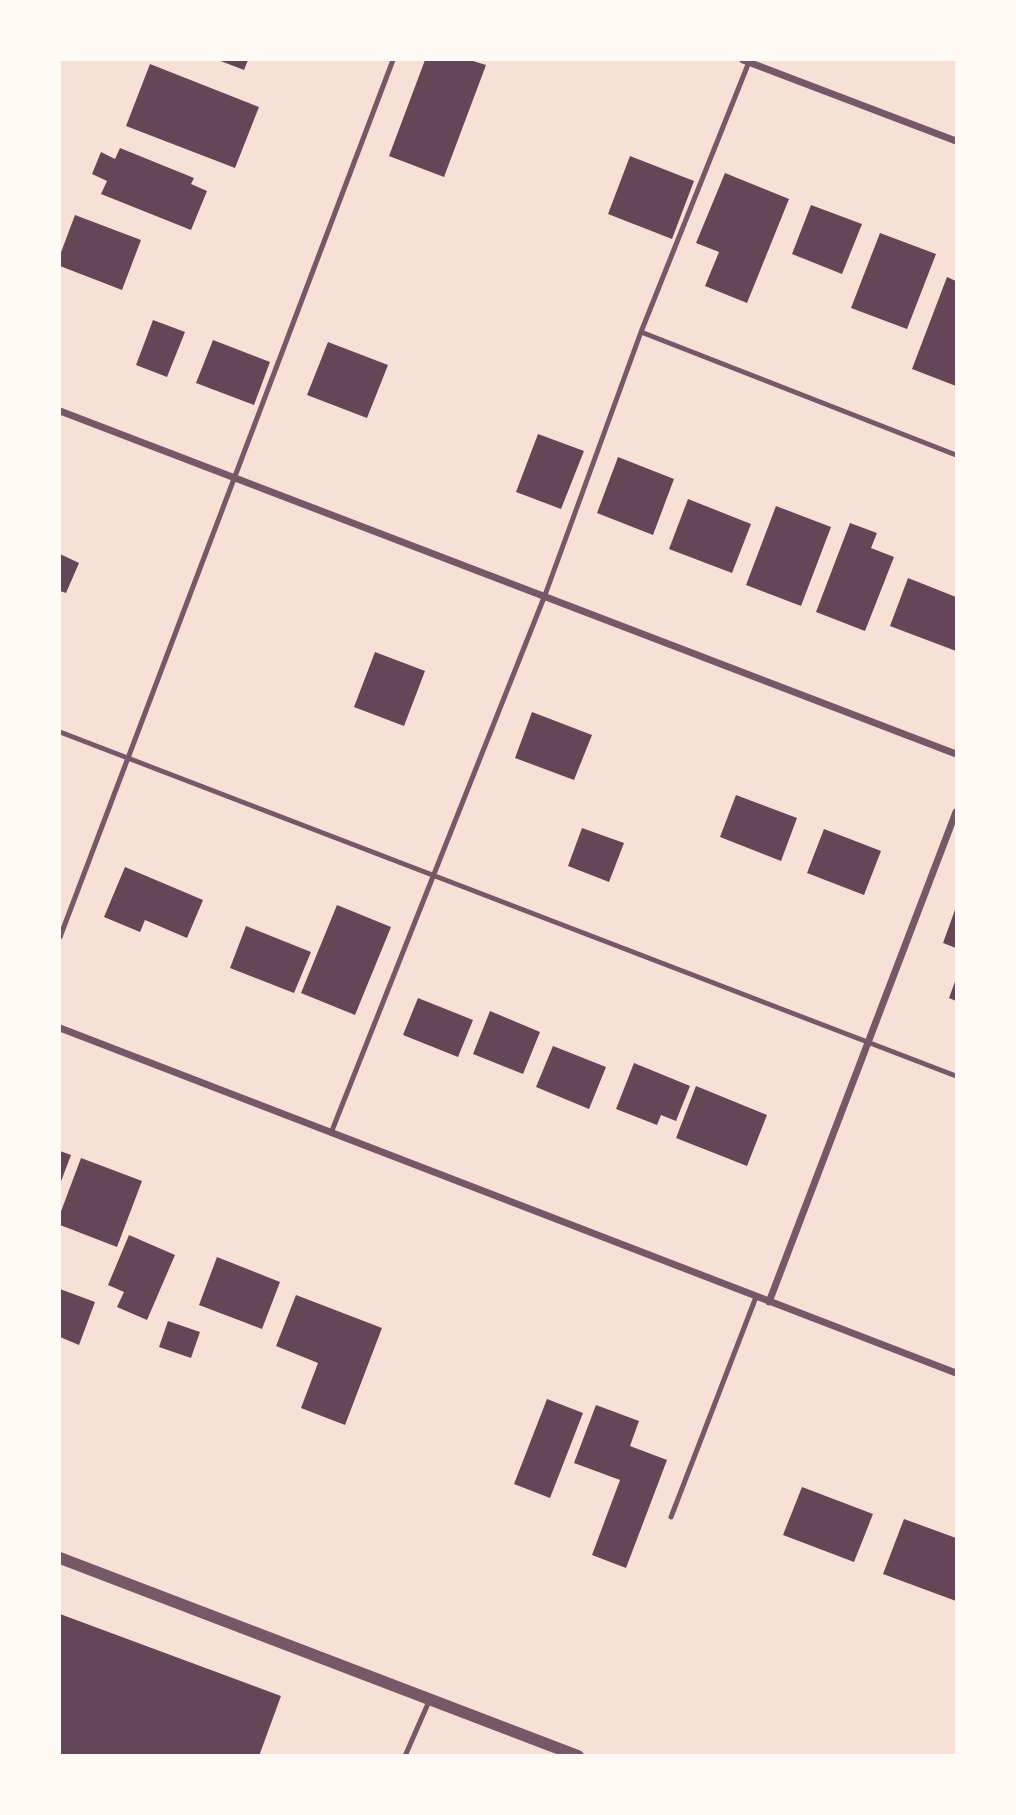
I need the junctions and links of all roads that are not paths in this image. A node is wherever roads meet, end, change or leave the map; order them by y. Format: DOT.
graph roads {
  1 [pos="393,60"];
  2 [pos="746,61"];
  3 [pos="957,141"];
  4 [pos="641,332"];
  5 [pos="60,411"];
  6 [pos="957,455"];
  7 [pos="234,478"];
  8 [pos="545,595"];
  9 [pos="60,732"];
  10 [pos="957,754"];
  11 [pos="127,759"];
  12 [pos="957,812"];
  13 [pos="434,876"];
  14 [pos="60,937"];
  15 [pos="60,1028"];
  16 [pos="870,1042"];
  17 [pos="957,1076"];
  18 [pos="331,1133"];
  19 [pos="757,1297"];
  20 [pos="769,1302"];
  21 [pos="957,1373"];
  22 [pos="671,1517"];
  23 [pos="60,1558"];
  24 [pos="430,1699"];
  25 [pos="405,1755"];
  26 [pos="578,1755"];
  1 -- 7 [label="lane"];
  2 -- 3 [label="street"];
  2 -- 4 [label="lane"];
  4 -- 6 [label="lane"];
  4 -- 8 [label="lane"];
  5 -- 7 [label="street"];
  7 -- 8 [label="street"];
  7 -- 11 [label="lane"];
  8 -- 10 [label="street"];
  8 -- 13 [label="lane"];
  9 -- 11 [label="lane"];
  11 -- 13 [label="lane"];
  11 -- 14 [label="lane"];
  12 -- 16 [label="street"];
  13 -- 16 [label="lane"];
  13 -- 18 [label="lane"];
  15 -- 18 [label="street"];
  16 -- 17 [label="lane"];
  16 -- 20 [label="street"];
  18 -- 19 [label="street"];
  19 -- 20 [label="street"];
  19 -- 22 [label="lane"];
  20 -- 21 [label="street"];
  23 -- 24 [label="street"];
  24 -- 25 [label="lane"];
  24 -- 26 [label="street"];
}
